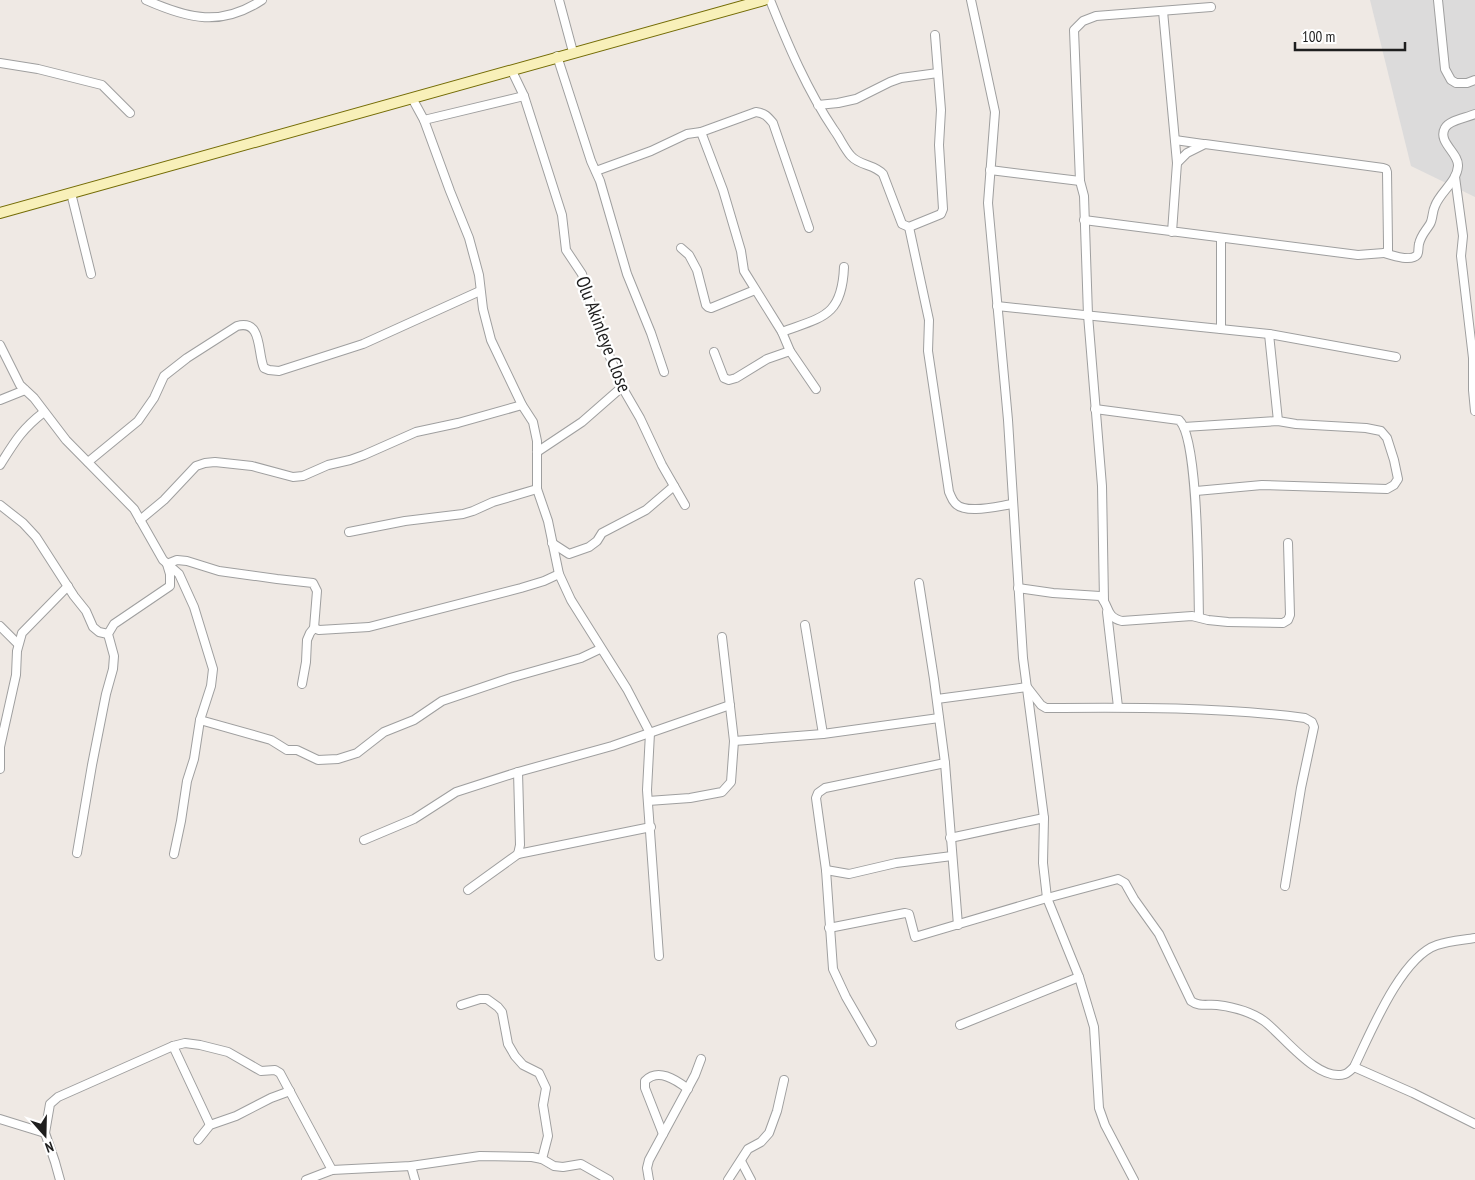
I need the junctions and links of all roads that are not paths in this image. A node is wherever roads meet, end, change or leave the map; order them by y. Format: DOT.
graph roads {
  1 [pos="146,0"];
  2 [pos="262,0"];
  3 [pos="558,0"];
  4 [pos="764,0"];
  5 [pos="770,0"];
  6 [pos="972,0"];
  7 [pos="1438,0"];
  8 [pos="1211,7"];
  9 [pos="1164,11"];
  10 [pos="935,35"];
  11 [pos="573,52"];
  12 [pos="557,56"];
  13 [pos="0,63"];
  14 [pos="512,71"];
  15 [pos="938,73"];
  16 [pos="1475,80"];
  17 [pos="524,96"];
  18 [pos="412,98"];
  19 [pos="818,105"];
  20 [pos="130,113"];
  21 [pos="1475,114"];
  22 [pos="424,120"];
  23 [pos="701,132"];
  24 [pos="1175,140"];
  25 [pos="1205,144"];
  26 [pos="1177,163"];
  27 [pos="990,170"];
  28 [pos="596,172"];
  29 [pos="1455,177"];
  30 [pos="1080,181"];
  31 [pos="71,193"];
  32 [pos="0,213"];
  33 [pos="1084,220"];
  34 [pos="909,227"];
  35 [pos="809,228"];
  36 [pos="1172,232"];
  37 [pos="1221,238"];
  38 [pos="681,248"];
  39 [pos="1384,253"];
  40 [pos="844,267"];
  41 [pos="91,274"];
  42 [pos="755,290"];
  43 [pos="480,291"];
  44 [pos="997,306"];
  45 [pos="1088,315"];
  46 [pos="1222,329"];
  47 [pos="782,332"];
  48 [pos="1270,334"];
  49 [pos="0,345"];
  50 [pos="790,351"];
  51 [pos="714,352"];
  52 [pos="1396,357"];
  53 [pos="664,372"];
  54 [pos="622,387"];
  55 [pos="816,389"];
  56 [pos="25,390"];
  57 [pos="0,400"];
  58 [pos="522,405"];
  59 [pos="1095,409"];
  60 [pos="1475,411"];
  61 [pos="44,412"];
  62 [pos="1278,421"];
  63 [pos="1184,427"];
  64 [pos="537,452"];
  65 [pos="88,462"];
  66 [pos="0,465"];
  67 [pos="674,486"];
  68 [pos="537,490"];
  69 [pos="1196,491"];
  70 [pos="1013,504"];
  71 [pos="0,505"];
  72 [pos="685,506"];
  73 [pos="140,520"];
  74 [pos="349,532"];
  75 [pos="552,543"];
  76 [pos="1288,543"];
  77 [pos="167,564"];
  78 [pos="559,574"];
  79 [pos="919,583"];
  80 [pos="68,586"];
  81 [pos="1018,588"];
  82 [pos="1104,601"];
  83 [pos="1107,612"];
  84 [pos="1199,617"];
  85 [pos="805,624"];
  86 [pos="0,626"];
  87 [pos="314,628"];
  88 [pos="108,634"];
  89 [pos="722,636"];
  90 [pos="18,644"];
  91 [pos="600,649"];
  92 [pos="302,684"];
  93 [pos="1027,686"];
  94 [pos="937,699"];
  95 [pos="730,706"];
  96 [pos="1118,707"];
  97 [pos="939,718"];
  98 [pos="200,720"];
  99 [pos="650,733"];
  100 [pos="823,734"];
  101 [pos="734,741"];
  102 [pos="945,763"];
  103 [pos="0,769"];
  104 [pos="518,772"];
  105 [pos="648,801"];
  106 [pos="1044,818"];
  107 [pos="651,827"];
  108 [pos="950,838"];
  109 [pos="364,840"];
  110 [pos="77,853"];
  111 [pos="174,854"];
  112 [pos="518,854"];
  113 [pos="952,856"];
  114 [pos="826,870"];
  115 [pos="1285,886"];
  116 [pos="468,890"];
  117 [pos="1047,898"];
  118 [pos="958,925"];
  119 [pos="829,928"];
  120 [pos="1475,938"];
  121 [pos="659,956"];
  122 [pos="1080,977"];
  123 [pos="461,1005"];
  124 [pos="960,1025"];
  125 [pos="872,1042"];
  126 [pos="173,1046"];
  127 [pos="701,1059"];
  128 [pos="1354,1067"];
  129 [pos="784,1080"];
  130 [pos="688,1089"];
  131 [pos="290,1091"];
  132 [pos="0,1119"];
  133 [pos="1475,1124"];
  134 [pos="210,1125"];
  135 [pos="45,1133"];
  136 [pos="663,1134"];
  137 [pos="198,1140"];
  138 [pos="542,1159"];
  139 [pos="741,1160"];
  140 [pos="411,1166"];
  141 [pos="332,1170"];
  142 [pos="60,1180"];
  143 [pos="306,1180"];
  144 [pos="414,1180"];
  145 [pos="609,1180"];
  146 [pos="649,1180"];
  147 [pos="728,1180"];
  148 [pos="751,1180"];
  149 [pos="1134,1180"];
  1 -- 2 [label="street"];
  3 -- 11 [label="street"];
  4 -- 11 [label="main road"];
  5 -- 19 [label="street"];
  6 -- 27 [label="street"];
  7 -- 16 [label="street"];
  8 -- 9 [label="street"];
  9 -- 24 [label="street"];
  9 -- 30 [label="street"];
  10 -- 15 [label="street"];
  11 -- 12 [label="main road"];
  12 -- 14 [label="main road"];
  12 -- 28 [label="street"];
  13 -- 20 [label="street"];
  14 -- 17 [label="street, Olu Akinleye Close"];
  14 -- 18 [label="main road"];
  15 -- 19 [label="street"];
  15 -- 34 [label="street"];
  17 -- 22 [label="street"];
  17 -- 54 [label="street, Olu Akinleye Close"];
  18 -- 22 [label="street"];
  18 -- 31 [label="main road"];
  19 -- 34 [label="street"];
  21 -- 29 [label="street"];
  22 -- 43 [label="street"];
  23 -- 28 [label="street"];
  23 -- 35 [label="street"];
  23 -- 42 [label="street"];
  24 -- 25 [label="street"];
  24 -- 26 [label="street"];
  25 -- 26 [label="street"];
  25 -- 39 [label="street"];
  26 -- 36 [label="street"];
  27 -- 30 [label="street"];
  27 -- 44 [label="street"];
  28 -- 53 [label="street"];
  29 -- 39 [label="street"];
  29 -- 60 [label="street"];
  30 -- 33 [label="street"];
  31 -- 32 [label="main road"];
  31 -- 41 [label="street"];
  33 -- 36 [label="street"];
  33 -- 45 [label="street"];
  34 -- 70 [label="street"];
  36 -- 37 [label="street"];
  37 -- 39 [label="street"];
  37 -- 46 [label="street"];
  38 -- 42 [label="street"];
  40 -- 47 [label="street"];
  42 -- 47 [label="street"];
  43 -- 58 [label="street"];
  43 -- 65 [label="street"];
  44 -- 45 [label="street"];
  44 -- 70 [label="street"];
  45 -- 46 [label="street"];
  45 -- 59 [label="street"];
  46 -- 48 [label="street"];
  47 -- 50 [label="street"];
  48 -- 52 [label="street"];
  48 -- 62 [label="street"];
  49 -- 56 [label="street"];
  50 -- 51 [label="street"];
  50 -- 55 [label="street"];
  54 -- 64 [label="street"];
  54 -- 67 [label="street, Olu Akinleye Close"];
  56 -- 57 [label="street"];
  56 -- 61 [label="street"];
  58 -- 64 [label="street"];
  58 -- 73 [label="street"];
  59 -- 63 [label="street"];
  59 -- 82 [label="street"];
  61 -- 65 [label="street"];
  61 -- 66 [label="street"];
  62 -- 63 [label="street"];
  62 -- 69 [label="street"];
  63 -- 69 [label="street"];
  64 -- 68 [label="street"];
  65 -- 73 [label="street"];
  67 -- 72 [label="street, Olu Akinleye Close"];
  67 -- 75 [label="street"];
  68 -- 74 [label="street"];
  68 -- 75 [label="street"];
  69 -- 84 [label="street"];
  70 -- 81 [label="street"];
  71 -- 80 [label="street"];
  73 -- 77 [label="street"];
  75 -- 78 [label="street"];
  76 -- 84 [label="street"];
  77 -- 87 [label="street"];
  77 -- 88 [label="street"];
  77 -- 98 [label="street"];
  78 -- 87 [label="street"];
  78 -- 91 [label="street"];
  79 -- 94 [label="street"];
  80 -- 88 [label="street"];
  80 -- 90 [label="street"];
  81 -- 82 [label="street"];
  81 -- 93 [label="street"];
  82 -- 83 [label="street"];
  83 -- 84 [label="street"];
  83 -- 96 [label="street"];
  85 -- 100 [label="street"];
  86 -- 90 [label="street"];
  87 -- 92 [label="street"];
  88 -- 110 [label="street"];
  89 -- 95 [label="street"];
  90 -- 103 [label="street"];
  91 -- 98 [label="street"];
  91 -- 99 [label="street"];
  93 -- 94 [label="street"];
  93 -- 96 [label="street"];
  93 -- 106 [label="street"];
  94 -- 97 [label="street"];
  95 -- 99 [label="street"];
  95 -- 101 [label="street"];
  96 -- 115 [label="street"];
  97 -- 100 [label="street"];
  97 -- 102 [label="street"];
  98 -- 111 [label="street"];
  99 -- 104 [label="street"];
  99 -- 105 [label="street"];
  100 -- 101 [label="street"];
  101 -- 105 [label="street"];
  102 -- 108 [label="street"];
  102 -- 114 [label="street"];
  104 -- 109 [label="street"];
  104 -- 112 [label="street"];
  105 -- 107 [label="street"];
  106 -- 108 [label="street"];
  106 -- 117 [label="street"];
  107 -- 112 [label="street"];
  107 -- 121 [label="street"];
  108 -- 113 [label="street"];
  112 -- 116 [label="street"];
  113 -- 114 [label="street"];
  113 -- 118 [label="street"];
  114 -- 119 [label="street"];
  117 -- 118 [label="street"];
  117 -- 122 [label="street"];
  117 -- 128 [label="street"];
  118 -- 119 [label="street"];
  119 -- 125 [label="street"];
  120 -- 128 [label="street"];
  122 -- 124 [label="street"];
  122 -- 149 [label="street"];
  123 -- 138 [label="street"];
  126 -- 131 [label="street"];
  126 -- 134 [label="street"];
  126 -- 135 [label="street"];
  127 -- 130 [label="street"];
  128 -- 133 [label="street"];
  129 -- 139 [label="street"];
  130 -- 136 [label="street"];
  130 -- 136 [label="street"];
  131 -- 134 [label="street"];
  131 -- 141 [label="street"];
  132 -- 135 [label="street"];
  134 -- 137 [label="street"];
  135 -- 142 [label="street"];
  136 -- 146 [label="street"];
  138 -- 140 [label="street"];
  138 -- 145 [label="street"];
  139 -- 147 [label="street"];
  139 -- 148 [label="street"];
  140 -- 141 [label="street"];
  140 -- 144 [label="street"];
  141 -- 143 [label="street"];
}
